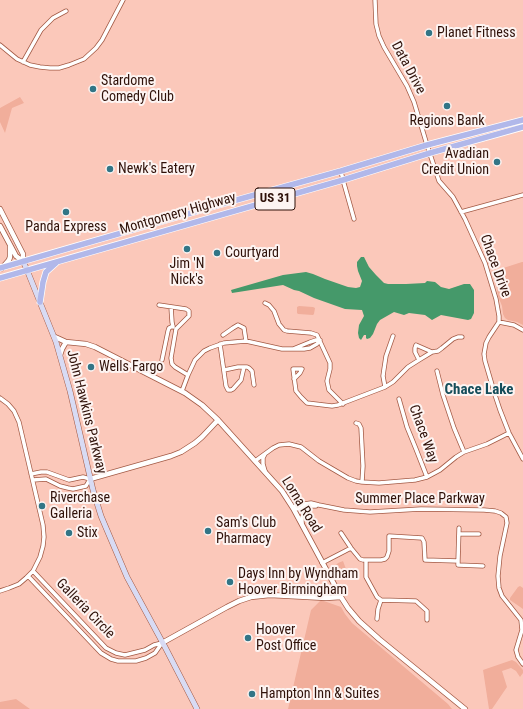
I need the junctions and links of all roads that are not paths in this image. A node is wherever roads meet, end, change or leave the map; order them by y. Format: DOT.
graph roads {
  1 [pos="124,0"];
  2 [pos="375,0"];
  3 [pos="66,11"];
  4 [pos="0,44"];
  5 [pos="23,62"];
  6 [pos="523,120"];
  7 [pos="523,127"];
  8 [pos="427,146"];
  9 [pos="430,153"];
  10 [pos="342,171"];
  11 [pos="343,180"];
  12 [pos="523,195"];
  13 [pos="0,209"];
  14 [pos="461,212"];
  15 [pos="354,219"];
  16 [pos="0,226"];
  17 [pos="9,243"];
  18 [pos="58,261"];
  19 [pos="22,262"];
  20 [pos="1,268"];
  21 [pos="27,270"];
  22 [pos="0,278"];
  23 [pos="40,302"];
  24 [pos="265,303"];
  25 [pos="159,305"];
  26 [pos="171,306"];
  27 [pos="499,322"];
  28 [pos="174,328"];
  29 [pos="523,330"];
  30 [pos="223,335"];
  31 [pos="393,336"];
  32 [pos="55,337"];
  33 [pos="462,337"];
  34 [pos="320,340"];
  35 [pos="246,341"];
  36 [pos="66,342"];
  37 [pos="220,344"];
  38 [pos="164,351"];
  39 [pos="171,352"];
  40 [pos="432,352"];
  41 [pos="60,355"];
  42 [pos="162,360"];
  43 [pos="419,360"];
  44 [pos="244,367"];
  45 [pos="224,370"];
  46 [pos="437,371"];
  47 [pos="188,375"];
  48 [pos="294,379"];
  49 [pos="254,385"];
  50 [pos="385,387"];
  51 [pos="182,391"];
  52 [pos="0,398"];
  53 [pos="399,398"];
  54 [pos="343,404"];
  55 [pos="218,420"];
  56 [pos="356,422"];
  57 [pos="509,433"];
  58 [pos="266,452"];
  59 [pos="464,452"];
  60 [pos="523,459"];
  61 [pos="256,461"];
  62 [pos="265,471"];
  63 [pos="31,474"];
  64 [pos="427,477"];
  65 [pos="90,479"];
  66 [pos="33,480"];
  67 [pos="362,482"];
  68 [pos="319,505"];
  69 [pos="307,506"];
  70 [pos="294,508"];
  71 [pos="302,523"];
  72 [pos="459,528"];
  73 [pos="340,533"];
  74 [pos="458,534"];
  75 [pos="480,534"];
  76 [pos="351,548"];
  77 [pos="366,560"];
  78 [pos="458,561"];
  79 [pos="322,563"];
  80 [pos="483,566"];
  81 [pos="33,571"];
  82 [pos="28,576"];
  83 [pos="0,591"];
  84 [pos="341,597"];
  85 [pos="381,600"];
  86 [pos="377,618"];
  87 [pos="427,620"];
  88 [pos="162,643"];
  89 [pos="523,664"];
  90 [pos="196,709"];
  91 [pos="465,709"];
  1 -- 5 [label="street"];
  2 -- 8 [label="street, Data Drive"];
  3 -- 5 [label="street"];
  4 -- 5 [label="street"];
  6 -- 8 [label="main road, Montgomery Highway / US 31"];
  7 -- 9 [label="main road, Montgomery Highway / US 31"];
  8 -- 9 [label="street, Data Drive"];
  8 -- 10 [label="main road, Montgomery Highway / US 31"];
  9 -- 11 [label="main road, Montgomery Highway / US 31"];
  9 -- 14 [label="street, Chace Drive"];
  10 -- 11 [label="street"];
  10 -- 19 [label="main road, Montgomery Highway / US 31"];
  11 -- 15 [label="street"];
  11 -- 18 [label="main road, Montgomery Highway / US 31"];
  12 -- 14 [label="street"];
  13 -- 19 [label="street"];
  14 -- 27 [label="street, Chace Drive"];
  16 -- 17 [label="street"];
  17 -- 19 [label="street"];
  17 -- 20 [label="street"];
  18 -- 21 [label="main road, Montgomery Highway / US 31"];
  18 -- 23 [label="main road"];
  19 -- 20 [label="main road, Montgomery Highway / US 31"];
  19 -- 21 [label="main road, John Hawkins Parkway"];
  21 -- 22 [label="main road, Montgomery Highway / US 31"];
  21 -- 23 [label="main road, John Hawkins Parkway"];
  23 -- 32 [label="main road, John Hawkins Parkway"];
  24 -- 34 [label="street"];
  25 -- 26 [label="street"];
  26 -- 28 [label="street"];
  26 -- 28 [label="street"];
  27 -- 29 [label="street"];
  27 -- 57 [label="street"];
  28 -- 38 [label="street"];
  28 -- 39 [label="street"];
  30 -- 35 [label="street"];
  31 -- 50 [label="street"];
  32 -- 36 [label="street, Lorna Road"];
  32 -- 41 [label="main road, John Hawkins Parkway"];
  33 -- 40 [label="street"];
  34 -- 35 [label="street"];
  34 -- 54 [label="street"];
  35 -- 37 [label="street"];
  36 -- 41 [label="street"];
  36 -- 51 [label="street, Lorna Road"];
  37 -- 45 [label="street"];
  37 -- 47 [label="street"];
  38 -- 39 [label="street"];
  38 -- 42 [label="street"];
  39 -- 47 [label="street"];
  40 -- 43 [label="street"];
  40 -- 43 [label="street"];
  41 -- 65 [label="main road, John Hawkins Parkway"];
  43 -- 50 [label="street"];
  44 -- 45 [label="street"];
  44 -- 45 [label="street"];
  44 -- 49 [label="street"];
  46 -- 59 [label="street"];
  47 -- 51 [label="street"];
  48 -- 54 [label="street"];
  50 -- 54 [label="street"];
  51 -- 55 [label="street, Lorna Road"];
  52 -- 63 [label="street"];
  53 -- 64 [label="street, Chace Way"];
  55 -- 61 [label="street, Lorna Road"];
  55 -- 65 [label="street"];
  56 -- 67 [label="street"];
  57 -- 59 [label="street"];
  57 -- 60 [label="street"];
  58 -- 61 [label="street"];
  58 -- 62 [label="street"];
  58 -- 67 [label="street"];
  59 -- 64 [label="street"];
  61 -- 62 [label="street, Lorna Road"];
  62 -- 70 [label="street, Lorna Road"];
  63 -- 65 [label="street"];
  63 -- 66 [label="street"];
  64 -- 67 [label="street"];
  65 -- 66 [label="street"];
  65 -- 88 [label="main road, John Hawkins Parkway"];
  66 -- 81 [label="street"];
  68 -- 69 [label="street, Summer Place Parkway"];
  68 -- 70 [label="street, Summer Place Parkway"];
  68 -- 89 [label="street, Summer Place Parkway"];
  69 -- 70 [label="street, Summer Place Parkway"];
  69 -- 71 [label="street"];
  70 -- 71 [label="street, Lorna Road"];
  71 -- 79 [label="street, Lorna Road"];
  72 -- 74 [label="street"];
  73 -- 76 [label="street"];
  74 -- 75 [label="street"];
  74 -- 78 [label="street"];
  76 -- 77 [label="street"];
  76 -- 79 [label="street"];
  77 -- 78 [label="street"];
  77 -- 85 [label="street"];
  78 -- 80 [label="street"];
  79 -- 84 [label="street, Lorna Road"];
  81 -- 82 [label="street"];
  81 -- 88 [label="street, Galleria Circle"];
  82 -- 83 [label="street"];
  82 -- 88 [label="street, Galleria Circle"];
  84 -- 88 [label="street"];
  84 -- 91 [label="street, Lorna Road"];
  85 -- 86 [label="street"];
  85 -- 87 [label="street"];
  88 -- 90 [label="main road, John Hawkins Parkway"];
}
